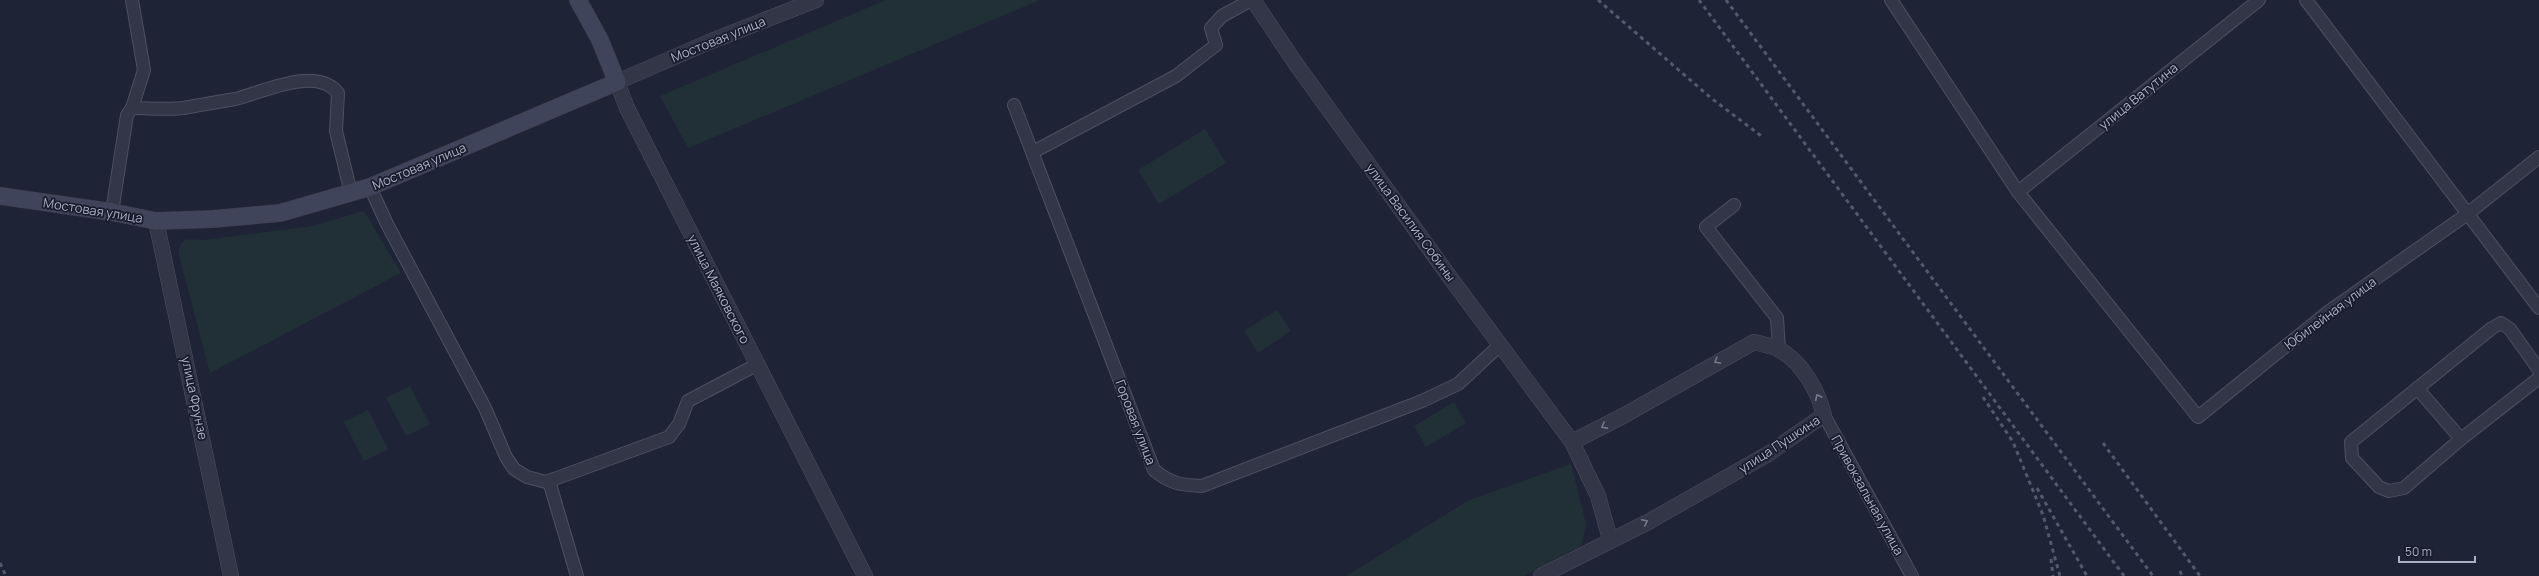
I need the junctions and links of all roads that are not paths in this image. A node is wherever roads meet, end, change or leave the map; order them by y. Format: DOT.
graph roads {
  1 [pos="132,0"];
  2 [pos="578,0"];
  3 [pos="816,0"];
  4 [pos="1252,0"];
  5 [pos="1891,0"];
  6 [pos="2259,0"];
  7 [pos="2306,0"];
  8 [pos="617,82"];
  9 [pos="1014,105"];
  10 [pos="132,108"];
  11 [pos="1033,152"];
  12 [pos="2539,156"];
  13 [pos="370,187"];
  14 [pos="2018,192"];
  15 [pos="351,193"];
  16 [pos="0,196"];
  17 [pos="1734,205"];
  18 [pos="112,212"];
  19 [pos="2466,215"];
  20 [pos="156,221"];
  21 [pos="2537,302"];
  22 [pos="1500,345"];
  23 [pos="1779,350"];
  24 [pos="758,364"];
  25 [pos="2539,370"];
  26 [pos="2539,378"];
  27 [pos="2417,388"];
  28 [pos="1824,415"];
  29 [pos="2461,439"];
  30 [pos="1572,442"];
  31 [pos="549,481"];
  32 [pos="1610,539"];
  33 [pos="231,576"];
  34 [pos="577,576"];
  35 [pos="865,576"];
  36 [pos="1541,576"];
  37 [pos="1912,576"];
  1 -- 10 [label="street"];
  2 -- 8 [label="main road, улица Маяковского"];
  3 -- 8 [label="street, Мостовая улица"];
  4 -- 11 [label="street"];
  4 -- 22 [label="street, улица Василия Собины"];
  5 -- 14 [label="street"];
  6 -- 14 [label="street, улица Ватутина"];
  7 -- 19 [label="street"];
  8 -- 13 [label="main road, Мостовая улица"];
  8 -- 24 [label="street, улица Маяковского"];
  9 -- 11 [label="street, Горовая улица"];
  10 -- 15 [label="street"];
  10 -- 18 [label="street"];
  11 -- 22 [label="street, Горовая улица"];
  12 -- 19 [label="street, Юбилейная улица"];
  13 -- 15 [label="main road, Мостовая улица"];
  13 -- 31 [label="street"];
  14 -- 19 [label="street, Юбилейная улица"];
  15 -- 20 [label="main road, Мостовая улица"];
  16 -- 18 [label="main road, Мостовая улица"];
  17 -- 23 [label="street"];
  18 -- 20 [label="main road, Мостовая улица"];
  19 -- 21 [label="street"];
  20 -- 33 [label="street, улица Фрунзе"];
  22 -- 30 [label="street, улица Василия Собины"];
  28 -- 23 [label="street, улица Пушкина, one-way"];
  23 -- 30 [label="street, улица Пушкина, one-way"];
  24 -- 31 [label="street"];
  24 -- 35 [label="street, улица Маяковского"];
  25 -- 27 [label="street"];
  26 -- 29 [label="street"];
  27 -- 29 [label="street"];
  27 -- 29 [label="street"];
  32 -- 28 [label="street, улица Пушкина, one-way"];
  28 -- 37 [label="street, Привокзальная улица"];
  30 -- 32 [label="street, улица Василия Собины"];
  31 -- 34 [label="street"];
  32 -- 36 [label="street, улица Пушкина"];
}
